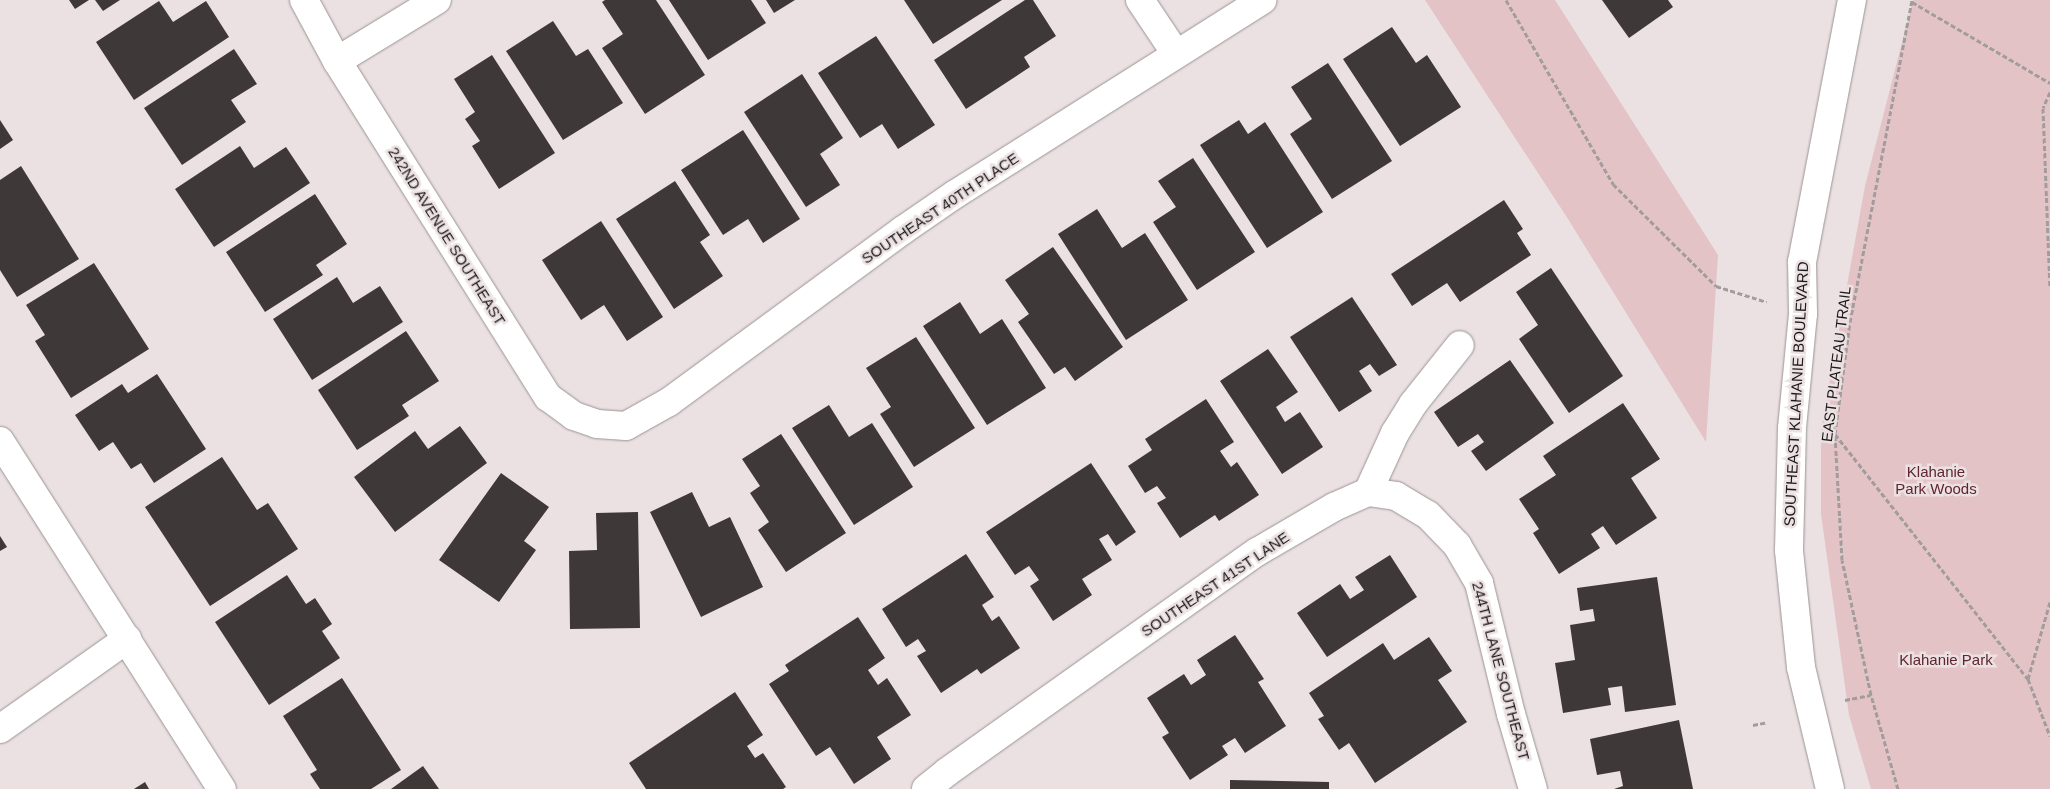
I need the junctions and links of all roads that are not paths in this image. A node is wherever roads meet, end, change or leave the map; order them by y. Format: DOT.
graph roads {
  1 [pos="304,0"];
  2 [pos="437,0"];
  3 [pos="1140,0"];
  4 [pos="1262,0"];
  5 [pos="1852,0"];
  6 [pos="1176,54"];
  7 [pos="337,61"];
  8 [pos="1460,346"];
  9 [pos="626,426"];
  10 [pos="0,442"];
  11 [pos="1368,492"];
  12 [pos="127,639"];
  13 [pos="0,729"];
  14 [pos="222,789"];
  15 [pos="926,789"];
  16 [pos="1533,789"];
  17 [pos="1830,789"];
  1 -- 7 [label="street, 242ND AVENUE SOUTHEAST"];
  2 -- 7 [label="street"];
  3 -- 6 [label="street"];
  4 -- 6 [label="street, SOUTHEAST 40TH PLACE"];
  5 -- 17 [label="street, SOUTHEAST KLAHANIE BOULEVARD"];
  6 -- 9 [label="street, SOUTHEAST 40TH PLACE"];
  7 -- 9 [label="street, 242ND AVENUE SOUTHEAST"];
  8 -- 11 [label="street"];
  10 -- 12 [label="street"];
  11 -- 15 [label="street, SOUTHEAST 41ST LANE"];
  11 -- 16 [label="street, 244TH LANE SOUTHEAST"];
  12 -- 13 [label="street"];
  12 -- 14 [label="street"];
}
